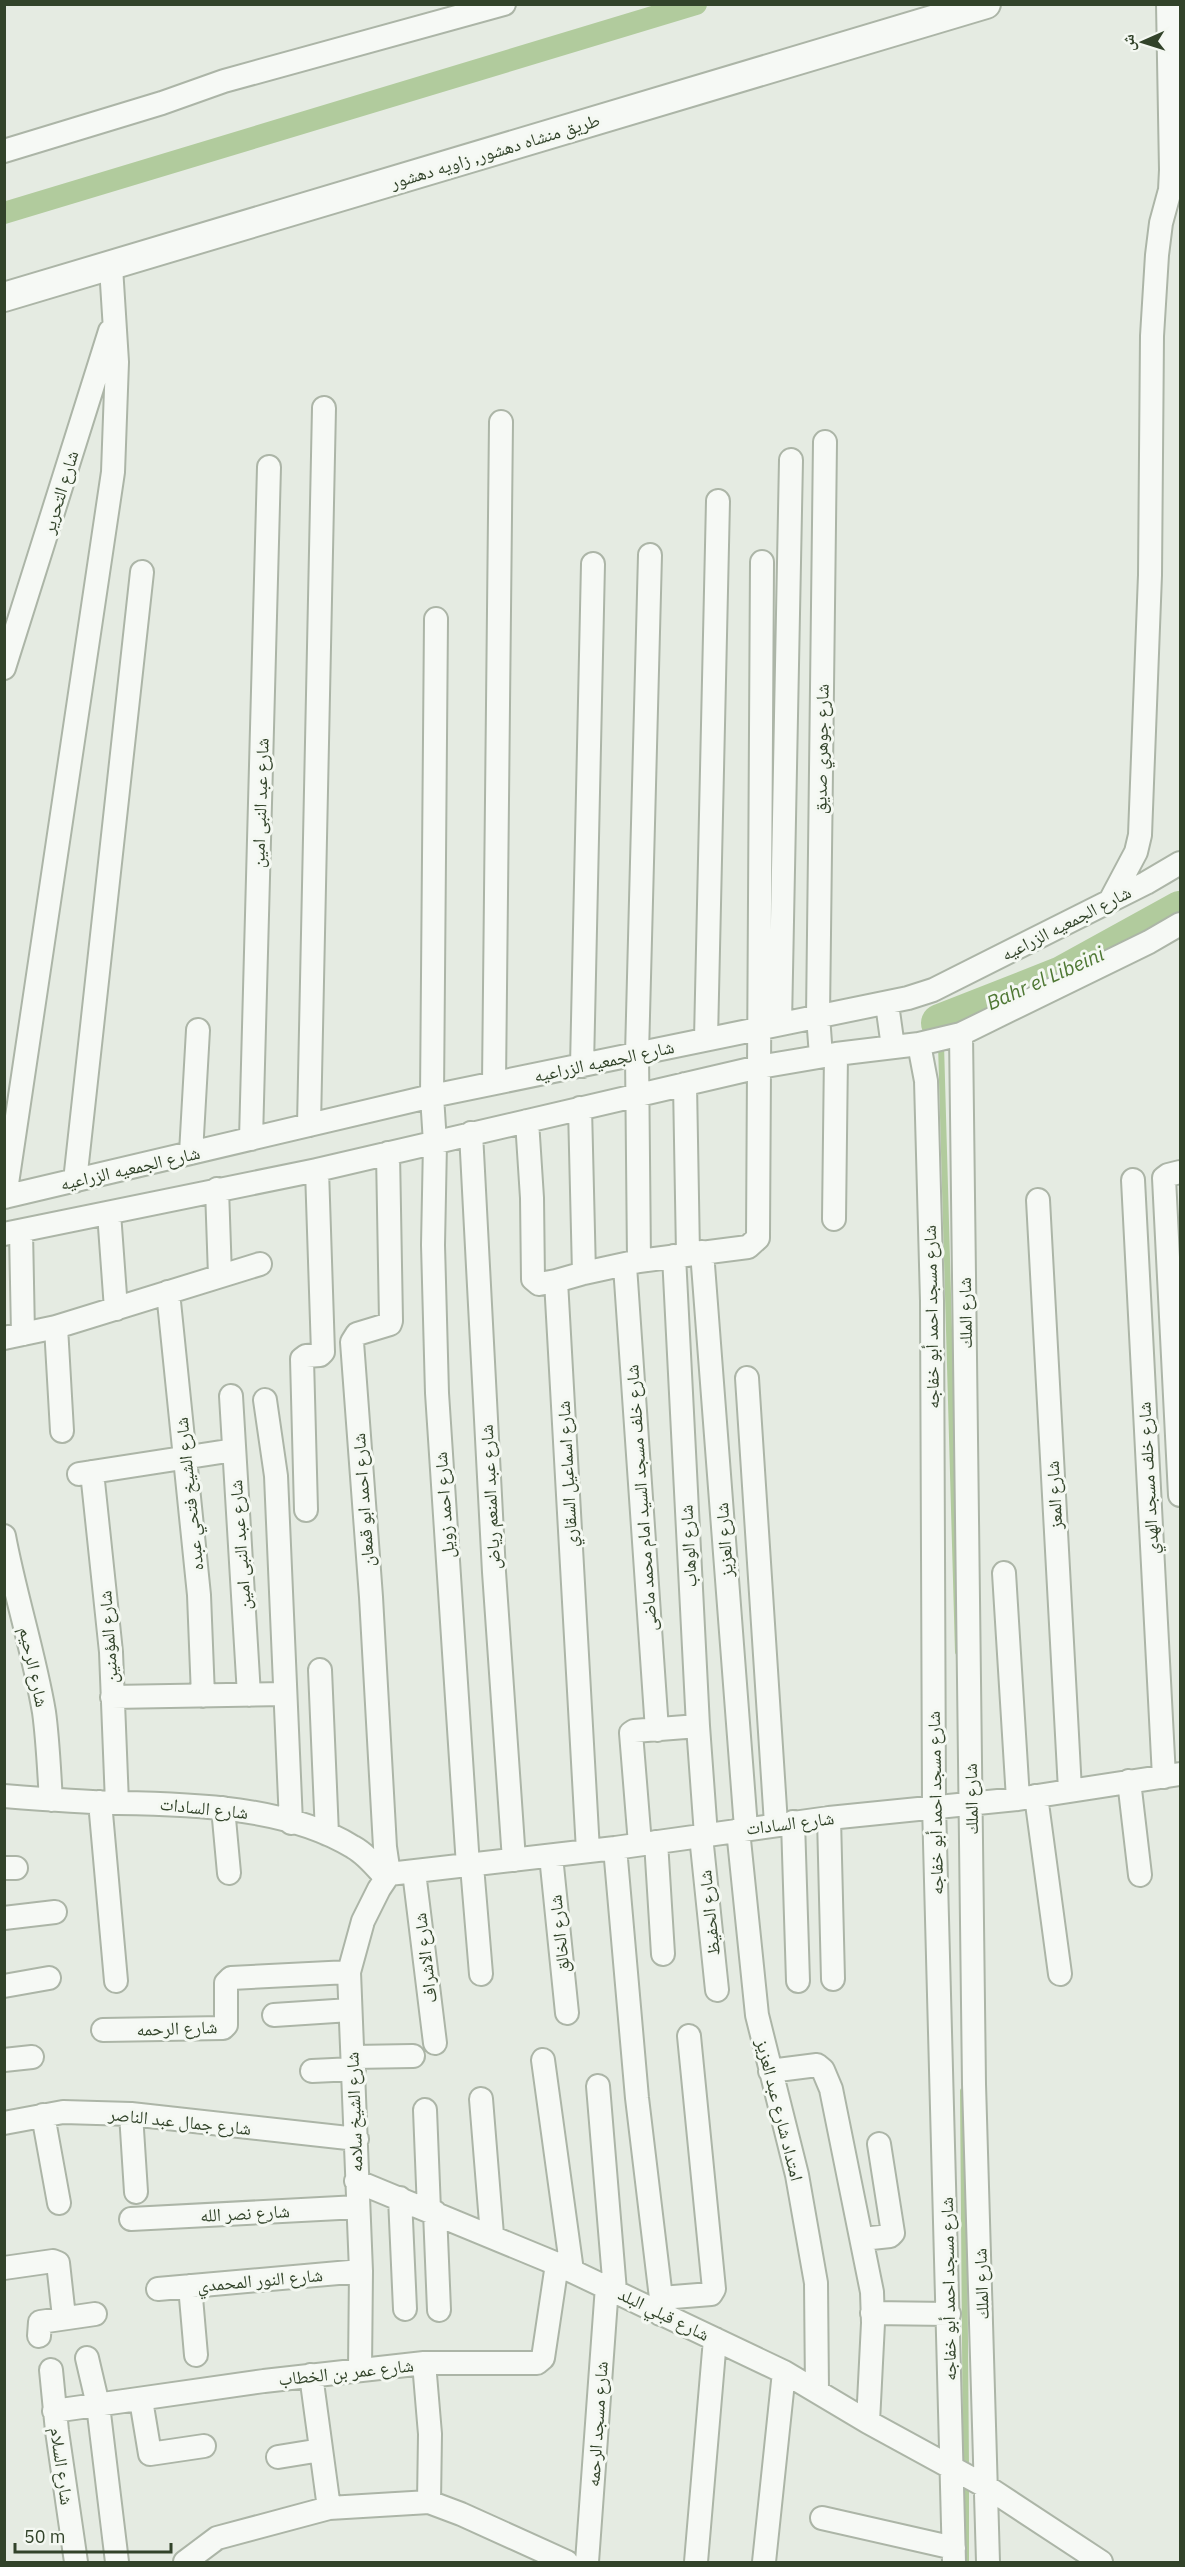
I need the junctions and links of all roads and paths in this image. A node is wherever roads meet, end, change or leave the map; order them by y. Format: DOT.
graph roads {
  1 [pos="504,4"];
  2 [pos="986,4"];
  3 [pos="1168,4"];
  4 [pos="4,151"];
  5 [pos="111,267"];
  6 [pos="4,297"];
  7 [pos="115,316"];
  8 [pos="324,408"];
  9 [pos="501,422"];
  10 [pos="825,442"];
  11 [pos="791,460"];
  12 [pos="269,467"];
  13 [pos="718,501"];
  14 [pos="650,555"];
  15 [pos="762,562"];
  16 [pos="593,564"];
  17 [pos="142,572"];
  18 [pos="436,619"];
  19 [pos="5,667"];
  20 [pos="1180,863"];
  21 [pos="1110,901"];
  22 [pos="1180,924"];
  23 [pos="887,1004"];
  24 [pos="818,1016"];
  25 [pos="770,1026"];
  26 [pos="198,1030"];
  27 [pos="961,1035"];
  28 [pos="706,1039"];
  29 [pos="919,1044"];
  30 [pos="893,1047"];
  31 [pos="637,1054"];
  32 [pos="829,1055"];
  33 [pos="582,1066"];
  34 [pos="759,1067"];
  35 [pos="494,1083"];
  36 [pos="685,1084"];
  37 [pos="636,1095"];
  38 [pos="432,1096"];
  39 [pos="580,1108"];
  40 [pos="527,1121"];
  41 [pos="309,1125"];
  42 [pos="471,1133"];
  43 [pos="251,1140"];
  44 [pos="435,1143"];
  45 [pos="191,1153"];
  46 [pos="388,1153"];
  47 [pos="317,1170"];
  48 [pos="1180,1172"];
  49 [pos="1133,1180"];
  50 [pos="75,1181"];
  51 [pos="217,1189"];
  52 [pos="5,1197"];
  53 [pos="1038,1200"];
  54 [pos="109,1213"];
  55 [pos="834,1219"];
  56 [pos="13,1233"];
  57 [pos="688,1254"];
  58 [pos="260,1263"];
  59 [pos="632,1264"];
  60 [pos="584,1273"];
  61 [pos="220,1276"];
  62 [pos="556,1281"];
  63 [pos="168,1292"];
  64 [pos="116,1309"];
  65 [pos="56,1327"];
  66 [pos="14,1336"];
  67 [pos="747,1378"];
  68 [pos="231,1396"];
  69 [pos="266,1400"];
  70 [pos="62,1431"];
  71 [pos="234,1450"];
  72 [pos="184,1458"];
  73 [pos="1180,1495"];
  74 [pos="306,1510"];
  75 [pos="4,1536"];
  76 [pos="1004,1573"];
  77 [pos="320,1670"];
  78 [pos="285,1694"];
  79 [pos="249,1695"];
  80 [pos="203,1696"];
  81 [pos="112,1697"];
  82 [pos="698,1726"];
  83 [pos="657,1730"];
  84 [pos="1172,1775"];
  85 [pos="1129,1781"];
  86 [pos="1070,1790"];
  87 [pos="4,1796"];
  88 [pos="1027,1798"];
  89 [pos="51,1800"];
  90 [pos="108,1802"];
  91 [pos="969,1805"];
  92 [pos="938,1806"];
  93 [pos="223,1808"];
  94 [pos="829,1818"];
  95 [pos="291,1822"];
  96 [pos="785,1823"];
  97 [pos="742,1829"];
  98 [pos="327,1834"];
  99 [pos="704,1836"];
  100 [pos="648,1843"];
  101 [pos="615,1848"];
  102 [pos="588,1851"];
  103 [pos="550,1856"];
  104 [pos="514,1860"];
  105 [pos="470,1866"];
  106 [pos="229,1873"];
  107 [pos="397,1874"];
  108 [pos="1140,1875"];
  109 [pos="55,1912"];
  110 [pos="4,1918"];
  111 [pos="663,1954"];
  112 [pos="349,1972"];
  113 [pos="481,1974"];
  114 [pos="1060,1974"];
  115 [pos="49,1978"];
  116 [pos="833,1979"];
  117 [pos="116,1981"];
  118 [pos="798,1981"];
  119 [pos="4,1986"];
  120 [pos="717,1990"];
  121 [pos="350,2010"];
  122 [pos="567,2013"];
  123 [pos="274,2014"];
  124 [pos="102,2030"];
  125 [pos="689,2036"];
  126 [pos="435,2043"];
  127 [pos="413,2056"];
  128 [pos="32,2057"];
  129 [pos="4,2060"];
  130 [pos="543,2060"];
  131 [pos="354,2063"];
  132 [pos="312,2071"];
  133 [pos="770,2071"];
  134 [pos="598,2086"];
  135 [pos="481,2099"];
  136 [pos="425,2110"];
  137 [pos="131,2114"];
  138 [pos="43,2115"];
  139 [pos="4,2124"];
  140 [pos="357,2139"];
  141 [pos="879,2144"];
  142 [pos="356,2181"];
  143 [pos="136,2192"];
  144 [pos="400,2198"];
  145 [pos="59,2203"];
  146 [pos="358,2207"];
  147 [pos="432,2211"];
  148 [pos="131,2219"];
  149 [pos="492,2235"];
  150 [pos="862,2239"];
  151 [pos="564,2267"];
  152 [pos="4,2268"];
  153 [pos="361,2271"];
  154 [pos="190,2286"];
  155 [pos="611,2288"];
  156 [pos="158,2289"];
  157 [pos="661,2306"];
  158 [pos="405,2309"];
  159 [pos="439,2310"];
  160 [pos="872,2313"];
  161 [pos="95,2314"];
  162 [pos="948,2314"];
  163 [pos="64,2317"];
  164 [pos="39,2336"];
  165 [pos="715,2339"];
  166 [pos="196,2355"];
  167 [pos="87,2358"];
  168 [pos="424,2363"];
  169 [pos="51,2370"];
  170 [pos="360,2370"];
  171 [pos="784,2372"];
  172 [pos="311,2375"];
  173 [pos="817,2391"];
  174 [pos="141,2400"];
  175 [pos="98,2405"];
  176 [pos="54,2411"];
  177 [pos="868,2422"];
  178 [pos="204,2446"];
  179 [pos="321,2450"];
  180 [pos="278,2457"];
  181 [pos="968,2477"];
  182 [pos="429,2502"];
  183 [pos="329,2508"];
  184 [pos="822,2518"];
  185 [pos="954,2555"];
  186 [pos="76,2562"];
  187 [pos="117,2562"];
  188 [pos="185,2562"];
  189 [pos="567,2562"];
  190 [pos="587,2562"];
  191 [pos="696,2562"];
  192 [pos="764,2562"];
  193 [pos="988,2562"];
  194 [pos="1101,2562"];
  1 -- 4 [label="street"];
  2 -- 5 [label="street, طريق منشاه دهشور, زاويه دهشور"];
  3 -- 21 [label="street"];
  5 -- 6 [label="street, طريق منشاه دهشور, زاويه دهشور"];
  5 -- 7 [label="street"];
  7 -- 19 [label="street, شارع التحرير"];
  7 -- 52 [label="street"];
  8 -- 41 [label="street"];
  9 -- 35 [label="street"];
  10 -- 24 [label="street, شارع جوهري صديق"];
  11 -- 25 [label="street"];
  12 -- 43 [label="street, شارع عبد النبى امين"];
  13 -- 28 [label="street"];
  14 -- 31 [label="street, شارع خلف مسجد السيد امام محمد ماضى"];
  15 -- 25 [label="street"];
  16 -- 33 [label="street"];
  17 -- 50 [label="street"];
  18 -- 38 [label="street, شارع احمد زويل"];
  20 -- 21 [label="street, شارع الجمعيه الزراعيه"];
  21 -- 23 [label="street, شارع الجمعيه الزراعيه"];
  22 -- 27 [label="street"];
  23 -- 24 [label="street, شارع الجمعيه الزراعيه"];
  23 -- 30 [label="street"];
  24 -- 25 [label="street, شارع الجمعيه الزراعيه"];
  24 -- 32 [label="street, شارع جوهري صديق"];
  25 -- 28 [label="street, شارع الجمعيه الزراعيه"];
  25 -- 34 [label="street"];
  26 -- 45 [label="street"];
  27 -- 29 [label="street"];
  27 -- 91 [label="street, شارع الملك"];
  28 -- 31 [label="street, شارع الجمعيه الزراعيه"];
  29 -- 30 [label="street"];
  29 -- 92 [label="street, شارع مسجد احمد أبو خفاجه"];
  30 -- 32 [label="street"];
  31 -- 33 [label="street, شارع الجمعيه الزراعيه"];
  31 -- 37 [label="street, شارع خلف مسجد السيد امام محمد ماضى"];
  32 -- 34 [label="street"];
  32 -- 55 [label="street, شارع جوهري صديق"];
  33 -- 35 [label="street, شارع الجمعيه الزراعيه"];
  34 -- 36 [label="street"];
  34 -- 57 [label="street"];
  35 -- 38 [label="street, شارع الجمعيه الزراعيه"];
  36 -- 37 [label="street"];
  36 -- 57 [label="street, شارع العزيز"];
  37 -- 39 [label="street"];
  37 -- 59 [label="street, شارع خلف مسجد السيد امام محمد ماضى"];
  38 -- 41 [label="street, شارع الجمعيه الزراعيه"];
  38 -- 44 [label="street, شارع احمد زويل"];
  39 -- 40 [label="street"];
  39 -- 60 [label="street"];
  40 -- 42 [label="street"];
  40 -- 62 [label="street"];
  41 -- 43 [label="street, شارع الجمعيه الزراعيه"];
  42 -- 44 [label="street"];
  42 -- 104 [label="street, شارع عبد المنعم رياض"];
  43 -- 45 [label="street, شارع الجمعيه الزراعيه"];
  44 -- 46 [label="street"];
  44 -- 105 [label="street, شارع احمد زويل"];
  45 -- 50 [label="street, شارع الجمعيه الزراعيه"];
  46 -- 47 [label="street"];
  46 -- 107 [label="street, شارع احمد ابو قمعان"];
  47 -- 51 [label="street"];
  47 -- 74 [label="street"];
  48 -- 73 [label="street"];
  49 -- 84 [label="street, شارع خلف مسجد الهدي"];
  50 -- 52 [label="street, شارع الجمعيه الزراعيه"];
  51 -- 54 [label="street"];
  51 -- 61 [label="street"];
  53 -- 86 [label="street, شارع المعز"];
  54 -- 56 [label="street"];
  54 -- 64 [label="street"];
  56 -- 66 [label="street"];
  57 -- 59 [label="street"];
  57 -- 82 [label="street, شارع الوهاب"];
  57 -- 97 [label="street, شارع العزيز"];
  58 -- 61 [label="street"];
  59 -- 60 [label="street"];
  59 -- 83 [label="street, شارع خلف مسجد السيد امام محمد ماضى"];
  60 -- 62 [label="street"];
  61 -- 63 [label="street"];
  62 -- 102 [label="street, شارع اسماعيل السقاري"];
  63 -- 64 [label="street"];
  63 -- 72 [label="street, شارع الشيخ فتحي عبده"];
  64 -- 65 [label="street"];
  65 -- 66 [label="street"];
  65 -- 70 [label="street"];
  67 -- 96 [label="street"];
  68 -- 71 [label="street, شارع عبد النبى امين"];
  69 -- 78 [label="street"];
  71 -- 72 [label="street"];
  71 -- 79 [label="street, شارع عبد النبى امين"];
  72 -- 80 [label="street, شارع الشيخ فتحي عبده"];
  72 -- 81 [label="street, شارع المؤمنين"];
  75 -- 89 [label="street, شارع الرحيم"];
  76 -- 88 [label="street"];
  77 -- 98 [label="street"];
  78 -- 79 [label="street"];
  78 -- 95 [label="street"];
  79 -- 80 [label="street"];
  80 -- 81 [label="street"];
  81 -- 90 [label="street, شارع المؤمنين"];
  82 -- 83 [label="street"];
  82 -- 99 [label="street, شارع الوهاب"];
  83 -- 100 [label="street"];
  84 -- 85 [label="street, شارع السادات"];
  85 -- 86 [label="street, شارع السادات"];
  85 -- 108 [label="street"];
  86 -- 88 [label="street, شارع السادات"];
  87 -- 89 [label="street, شارع السادات"];
  88 -- 91 [label="street, شارع السادات"];
  88 -- 114 [label="street"];
  89 -- 90 [label="street, شارع السادات"];
  90 -- 93 [label="street, شارع السادات"];
  90 -- 117 [label="street, شارع المؤمنين"];
  91 -- 92 [label="street, شارع السادات"];
  91 -- 181 [label="street, شارع الملك"];
  92 -- 94 [label="street, شارع السادات"];
  92 -- 162 [label="street, شارع مسجد احمد أبو خفاجه"];
  93 -- 95 [label="street, شارع السادات"];
  93 -- 106 [label="street"];
  94 -- 96 [label="street, شارع السادات"];
  94 -- 116 [label="street"];
  95 -- 98 [label="street, شارع السادات"];
  96 -- 97 [label="street, شارع السادات"];
  96 -- 118 [label="street"];
  97 -- 99 [label="street, شارع السادات"];
  97 -- 133 [label="street, امتداد شارع عبد العزيز"];
  98 -- 107 [label="street, شارع السادات"];
  99 -- 100 [label="street, شارع السادات"];
  99 -- 120 [label="street, شارع الحفيظ"];
  100 -- 101 [label="street, شارع السادات"];
  100 -- 111 [label="street"];
  101 -- 102 [label="street, شارع السادات"];
  101 -- 157 [label="street"];
  102 -- 103 [label="street, شارع السادات"];
  103 -- 104 [label="street, شارع السادات"];
  103 -- 122 [label="street, شارع الخالق"];
  104 -- 105 [label="street, شارع السادات"];
  105 -- 107 [label="street, شارع السادات"];
  105 -- 113 [label="street, شارع احمد زويل"];
  107 -- 112 [label="street, شارع الشيخ سلامه"];
  107 -- 126 [label="street, شارع الاشراف"];
  109 -- 110 [label="street"];
  112 -- 121 [label="street, شارع الشيخ سلامه"];
  112 -- 124 [label="street, شارع الرحمه"];
  115 -- 119 [label="street"];
  121 -- 123 [label="street"];
  121 -- 131 [label="street, شارع الشيخ سلامه"];
  125 -- 157 [label="street"];
  127 -- 131 [label="street"];
  128 -- 129 [label="street"];
  130 -- 151 [label="street"];
  131 -- 132 [label="street"];
  131 -- 140 [label="street, شارع الشيخ سلامه"];
  133 -- 150 [label="street"];
  133 -- 173 [label="street, امتداد شارع عبد العزيز"];
  134 -- 155 [label="street, شارع مسجد الرحمه"];
  135 -- 149 [label="street"];
  136 -- 147 [label="street"];
  137 -- 138 [label="street, شارع جمال عبد الناصر"];
  137 -- 140 [label="street, شارع جمال عبد الناصر"];
  137 -- 143 [label="street"];
  138 -- 139 [label="street, شارع جمال عبد الناصر"];
  138 -- 145 [label="street"];
  140 -- 142 [label="street, شارع الشيخ سلامه"];
  141 -- 150 [label="street"];
  142 -- 144 [label="street, شارع قبلي البلد"];
  142 -- 146 [label="street, شارع الشيخ سلامه"];
  144 -- 147 [label="street, شارع قبلي البلد"];
  144 -- 158 [label="street"];
  146 -- 148 [label="street, شارع نصر الله"];
  146 -- 153 [label="street, شارع الشيخ سلامه"];
  147 -- 149 [label="street, شارع قبلي البلد"];
  147 -- 159 [label="street"];
  149 -- 151 [label="street, شارع قبلي البلد"];
  150 -- 160 [label="street"];
  151 -- 155 [label="street, شارع قبلي البلد"];
  151 -- 168 [label="street, شارع عمر بن الخطاب"];
  152 -- 163 [label="street"];
  153 -- 154 [label="street, شارع النور المحمدي"];
  153 -- 170 [label="street, شارع الشيخ سلامه"];
  154 -- 156 [label="street, شارع النور المحمدي"];
  154 -- 166 [label="street"];
  155 -- 157 [label="street, شارع قبلي البلد"];
  155 -- 190 [label="street, شارع مسجد الرحمه"];
  157 -- 165 [label="street, شارع قبلي البلد"];
  160 -- 162 [label="street"];
  160 -- 177 [label="street"];
  161 -- 163 [label="street"];
  162 -- 181 [label="street, شارع مسجد احمد أبو خفاجه"];
  163 -- 164 [label="street"];
  165 -- 171 [label="street, شارع قبلي البلد"];
  165 -- 191 [label="street"];
  167 -- 175 [label="street"];
  168 -- 170 [label="street, شارع عمر بن الخطاب"];
  168 -- 182 [label="street"];
  169 -- 176 [label="street, شارع السلام"];
  170 -- 172 [label="street, شارع عمر بن الخطاب"];
  171 -- 173 [label="street, شارع قبلي البلد"];
  171 -- 192 [label="street"];
  172 -- 174 [label="street, شارع عمر بن الخطاب"];
  172 -- 179 [label="street"];
  173 -- 177 [label="street, شارع قبلي البلد"];
  174 -- 175 [label="street, شارع عمر بن الخطاب"];
  174 -- 178 [label="street"];
  175 -- 176 [label="street, شارع عمر بن الخطاب"];
  175 -- 187 [label="street"];
  176 -- 186 [label="street, شارع السلام"];
  177 -- 181 [label="street, شارع قبلي البلد"];
  179 -- 180 [label="street"];
  179 -- 183 [label="street"];
  181 -- 185 [label="street, شارع مسجد احمد أبو خفاجه"];
  181 -- 193 [label="street, شارع الملك"];
  181 -- 194 [label="street, شارع قبلي البلد"];
  182 -- 183 [label="street"];
  182 -- 189 [label="street"];
  183 -- 188 [label="street"];
  184 -- 185 [label="street"];
}
